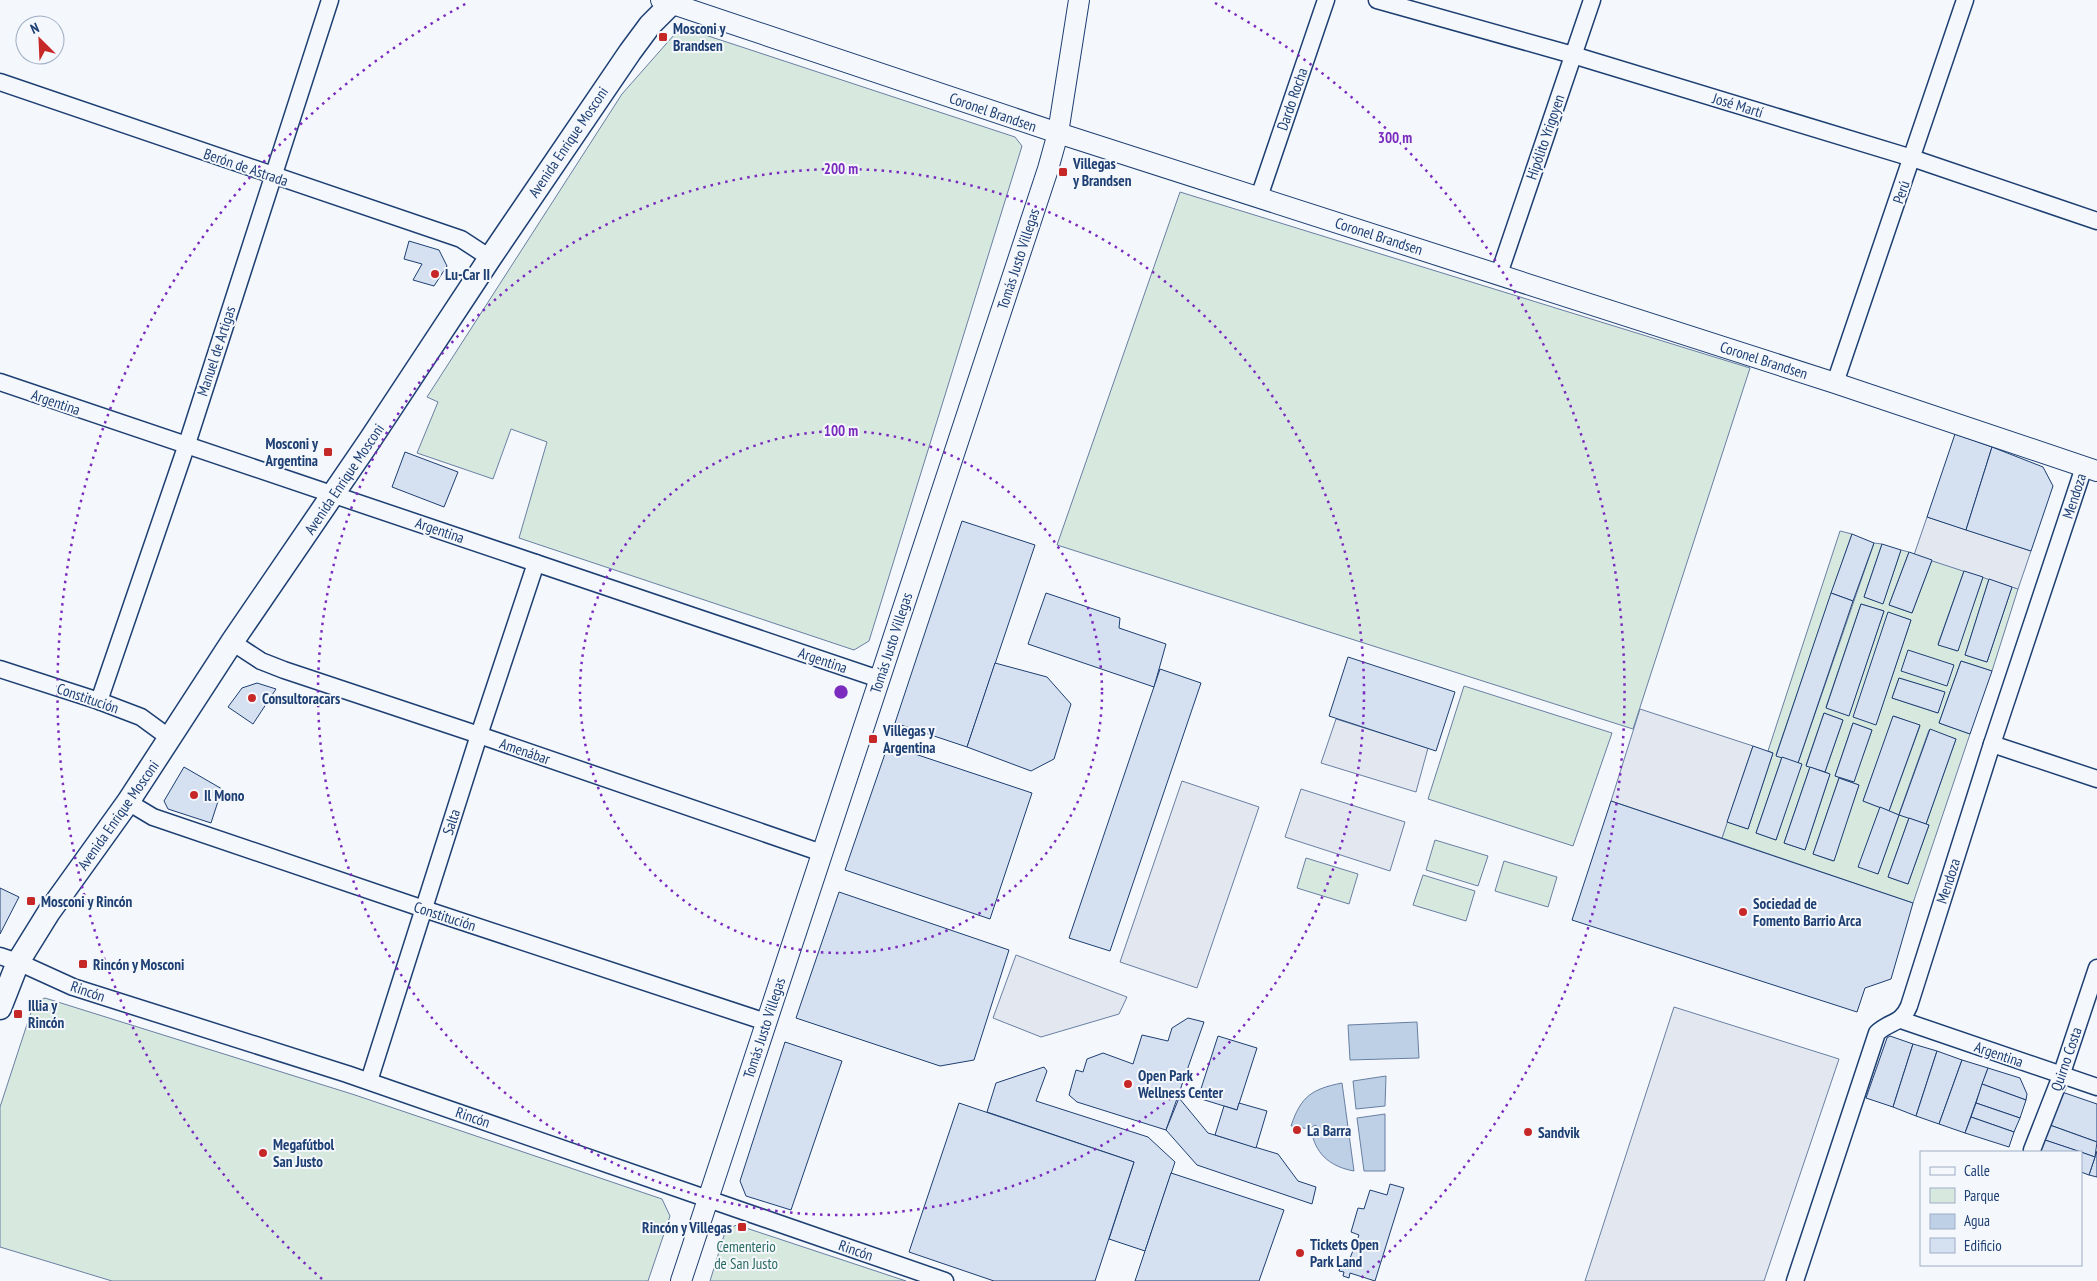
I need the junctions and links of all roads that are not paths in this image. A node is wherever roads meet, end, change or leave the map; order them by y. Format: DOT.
graph roads {
  1 [pos="330,0"];
  2 [pos="1079,0"];
  3 [pos="1326,0"];
  4 [pos="1377,0"];
  5 [pos="1592,0"];
  6 [pos="1965,0"];
  7 [pos="669,1"];
  8 [pos="1572,55"];
  9 [pos="0,82"];
  10 [pos="1058,133"];
  11 [pos="1912,158"];
  12 [pos="272,176"];
  13 [pos="1259,198"];
  14 [pos="2097,221"];
  15 [pos="490,258"];
  16 [pos="1499,274"];
  17 [pos="0,382"];
  18 [pos="1835,383"];
  19 [pos="186,447"];
  20 [pos="2091,469"];
  21 [pos="332,495"];
  22 [pos="536,563"];
  23 [pos="232,642"];
  24 [pos="0,669"];
  25 [pos="879,679"];
  26 [pos="99,701"];
  27 [pos="479,735"];
  28 [pos="171,739"];
  29 [pos="1992,744"];
  30 [pos="2097,779"];
  31 [pos="128,802"];
  32 [pos="822,853"];
  33 [pos="424,909"];
  34 [pos="9,959"];
  35 [pos="2097,968"];
  36 [pos="0,1008"];
  37 [pos="1901,1020"];
  38 [pos="766,1022"];
  39 [pos="2061,1076"];
  40 [pos="369,1081"];
  41 [pos="2097,1087"];
  42 [pos="2032,1150"];
  43 [pos="708,1199"];
  44 [pos="681,1281"];
  45 [pos="945,1281"];
  46 [pos="1795,1281"];
  1 -- 12 [label="street, Manuel de Artigas"];
  2 -- 10 [label="street, Tomás Justo Villegas"];
  3 -- 13 [label="street, Dardo Rocha"];
  4 -- 8 [label="street, José Martí"];
  5 -- 8 [label="street, Hipólito Yrigoyen"];
  6 -- 11 [label="street, Perú"];
  7 -- 10 [label="street, Coronel Brandsen"];
  7 -- 15 [label="main road, Avenida Enrique Mosconi"];
  8 -- 11 [label="street, José Martí"];
  8 -- 16 [label="street, Hipólito Yrigoyen"];
  9 -- 12 [label="street, Berón de Astrada"];
  10 -- 13 [label="street, Coronel Brandsen"];
  10 -- 25 [label="street, Tomás Justo Villegas"];
  11 -- 14 [label="street, José Martí"];
  11 -- 18 [label="street, Perú"];
  12 -- 15 [label="street, Berón de Astrada"];
  12 -- 19 [label="street, Manuel de Artigas"];
  13 -- 16 [label="street, Coronel Brandsen"];
  15 -- 21 [label="main road, Avenida Enrique Mosconi"];
  16 -- 18 [label="street, Coronel Brandsen"];
  17 -- 19 [label="street, Argentina"];
  18 -- 20 [label="street, Coronel Brandsen"];
  19 -- 21 [label="street, Argentina"];
  19 -- 26 [label="street, Manuel de Artigas"];
  20 -- 29 [label="street, Mendoza"];
  21 -- 22 [label="street, Argentina"];
  21 -- 23 [label="main road, Avenida Enrique Mosconi"];
  22 -- 25 [label="street, Argentina"];
  22 -- 27 [label="street, Salta"];
  23 -- 27 [label="street, Amenábar"];
  23 -- 28 [label="main road, Avenida Enrique Mosconi"];
  24 -- 26 [label="street, Constitución"];
  25 -- 32 [label="street, Tomás Justo Villegas"];
  26 -- 28 [label="street, Constitución"];
  27 -- 32 [label="street, Amenábar"];
  27 -- 33 [label="street, Salta"];
  28 -- 31 [label="main road, Avenida Enrique Mosconi"];
  29 -- 30 [label="street"];
  29 -- 37 [label="street, Mendoza"];
  31 -- 33 [label="street, Constitución"];
  31 -- 34 [label="main road, Avenida Enrique Mosconi"];
  32 -- 38 [label="street, Tomás Justo Villegas"];
  33 -- 38 [label="street, Constitución"];
  33 -- 40 [label="street, Salta"];
  34 -- 36 [label="main road, Avenida Enrique Mosconi"];
  34 -- 40 [label="street, Rincón"];
  35 -- 39 [label="street, Quirno Costa"];
  37 -- 39 [label="street, Argentina"];
  37 -- 46 [label="street"];
  38 -- 43 [label="street, Tomás Justo Villegas"];
  39 -- 41 [label="street, Argentina"];
  39 -- 42 [label="street, Quirno Costa"];
  40 -- 43 [label="street, Rincón"];
  43 -- 44 [label="street, Tomás Justo Villegas"];
  43 -- 45 [label="street, Rincón"];
}
